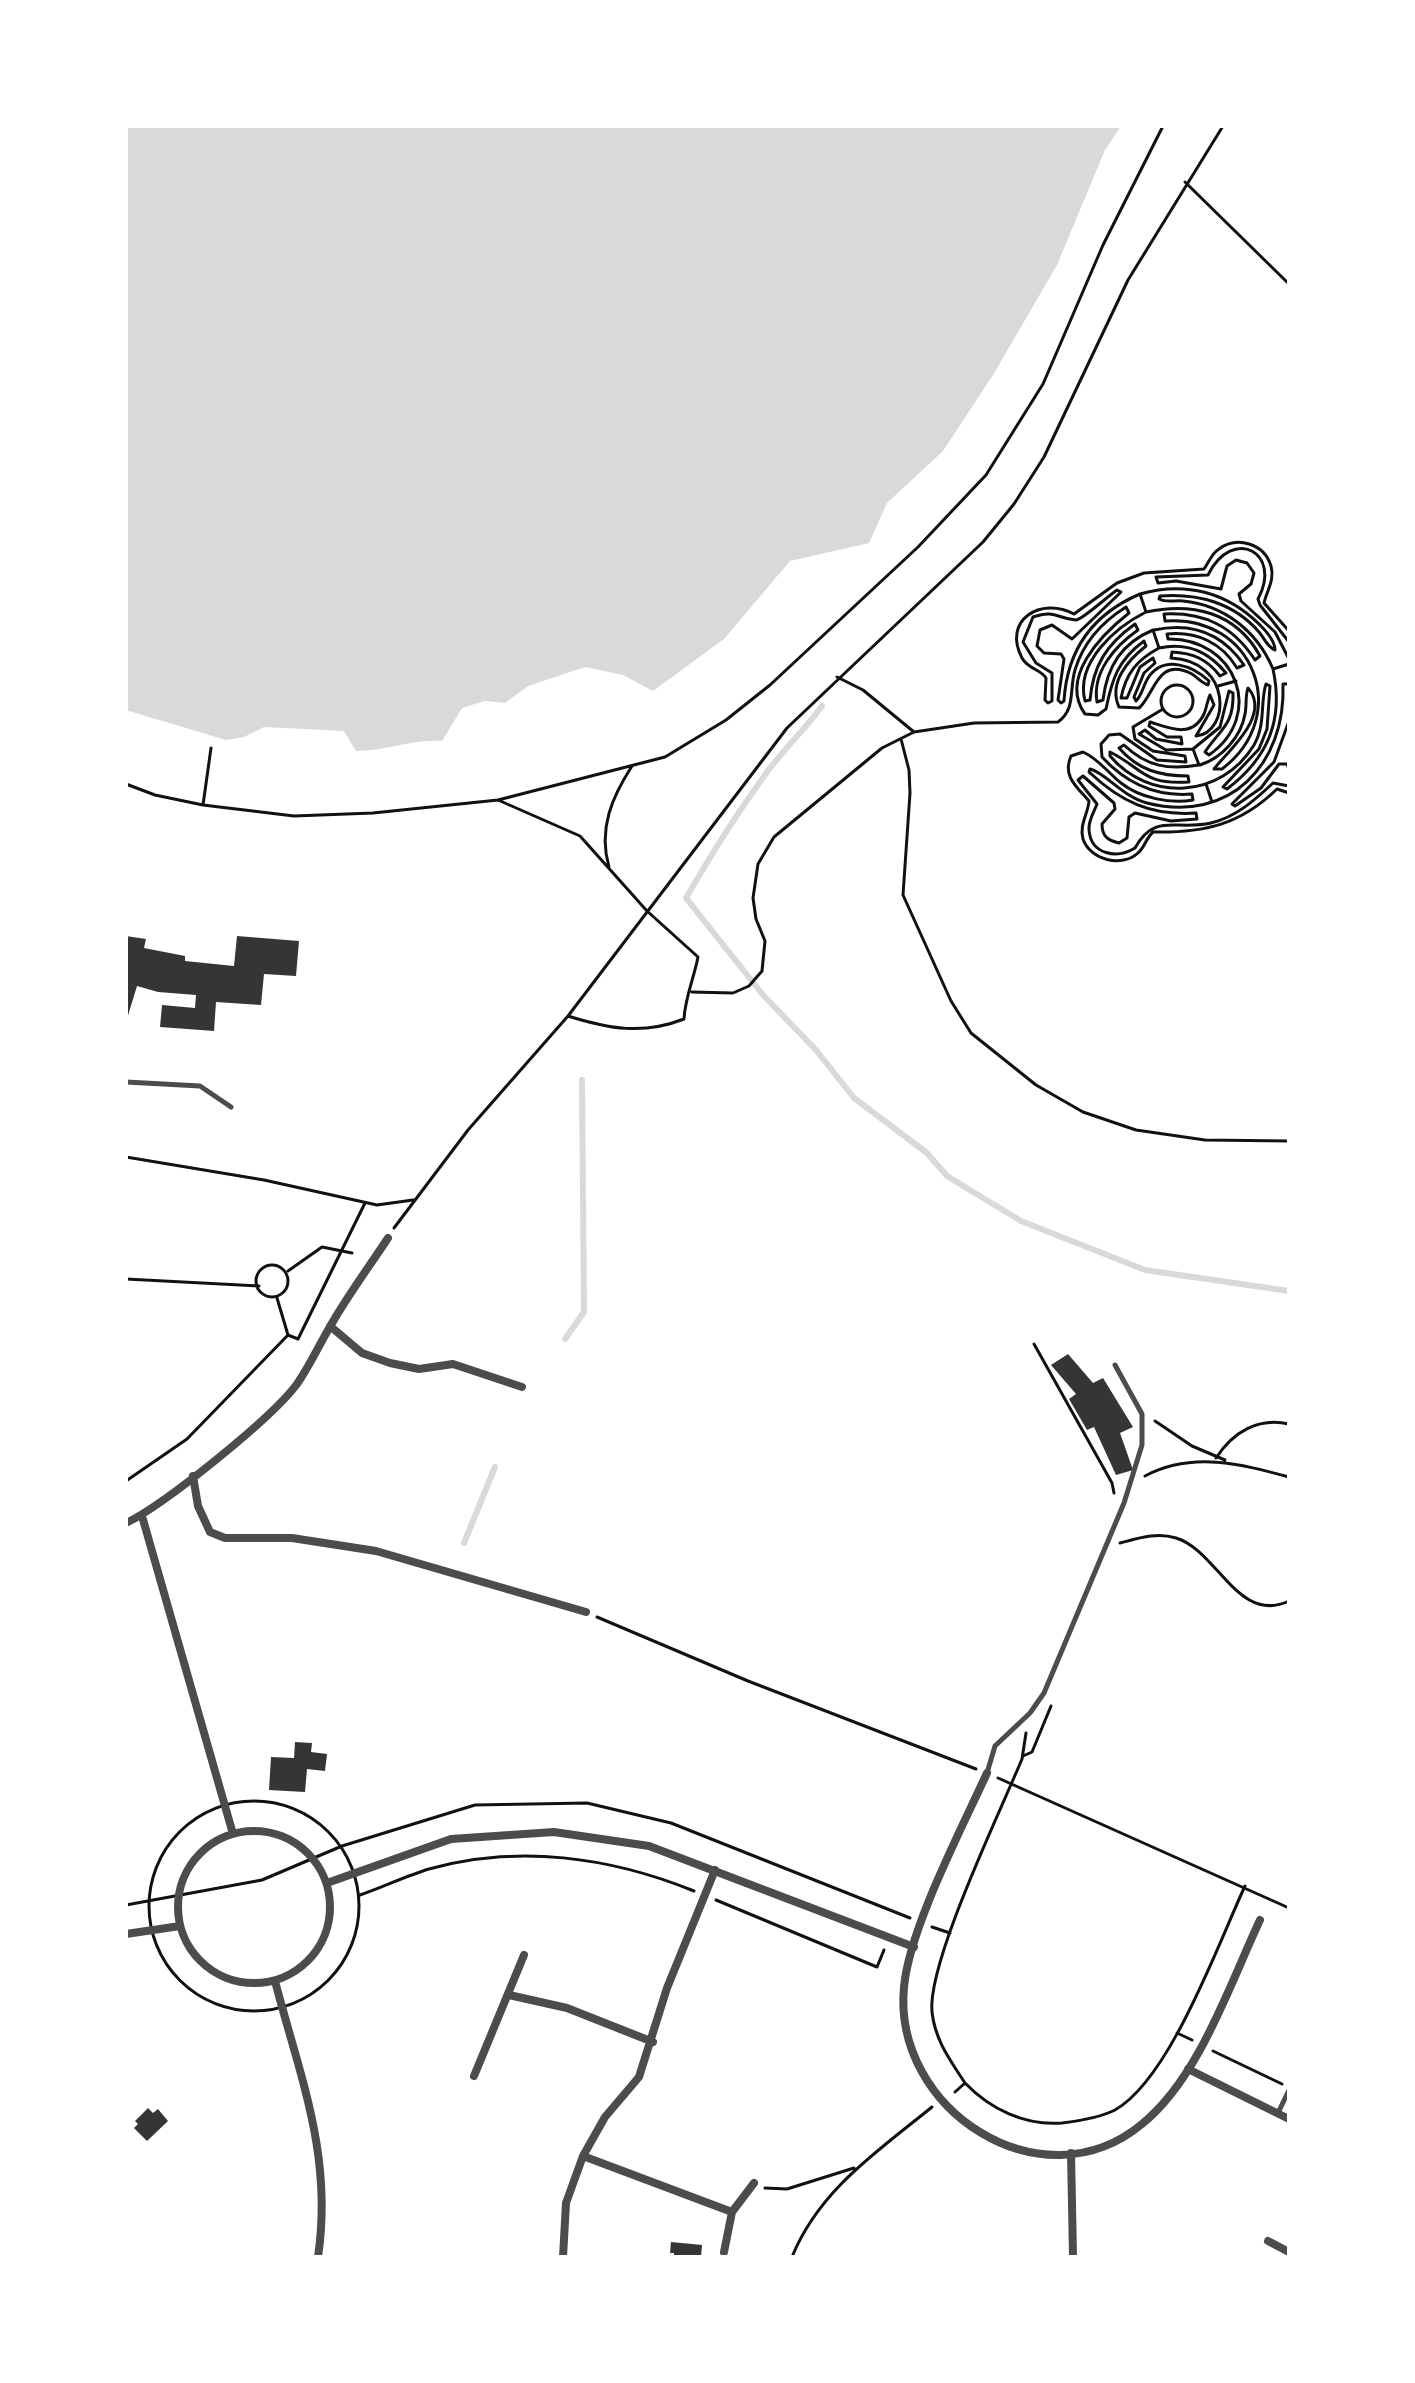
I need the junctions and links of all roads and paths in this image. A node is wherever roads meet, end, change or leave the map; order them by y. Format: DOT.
graph roads {
  1 [pos="1163,126"];
  2 [pos="1223,126"];
  3 [pos="1185,182"];
  4 [pos="1289,284"];
  5 [pos="1140,594"];
  6 [pos="1146,612"];
  7 [pos="1153,630"];
  8 [pos="1289,631"];
  9 [pos="1289,642"];
  10 [pos="1159,648"];
  11 [pos="1289,662"];
  12 [pos="1273,669"];
  13 [pos="837,677"];
  14 [pos="1236,681"];
  15 [pos="1289,684"];
  16 [pos="1218,686"];
  17 [pos="1163,709"];
  18 [pos="1289,721"];
  19 [pos="914,732"];
  20 [pos="901,739"];
  21 [pos="211,748"];
  22 [pos="1193,749"];
  23 [pos="1199,765"];
  24 [pos="632,766"];
  25 [pos="1289,769"];
  26 [pos="126,784"];
  27 [pos="1206,784"];
  28 [pos="1289,786"];
  29 [pos="1289,793"];
  30 [pos="498,800"];
  31 [pos="1212,802"];
  32 [pos="203,805"];
  33 [pos="609,868"];
  34 [pos="647,911"];
  35 [pos="692,992"];
  36 [pos="568,1016"];
  37 [pos="126,1082"];
  38 [pos="231,1107"];
  39 [pos="1289,1141"];
  40 [pos="126,1157"];
  41 [pos="413,1200"];
  42 [pos="365,1203"];
  43 [pos="388,1238"];
  44 [pos="340,1248"];
  45 [pos="352,1253"];
  46 [pos="288,1271"];
  47 [pos="126,1279"];
  48 [pos="259,1286"];
  49 [pos="277,1298"];
  50 [pos="330,1326"];
  51 [pos="288,1335"];
  52 [pos="1034,1344"];
  53 [pos="1115,1365"];
  54 [pos="522,1387"];
  55 [pos="1142,1414"];
  56 [pos="1289,1424"];
  57 [pos="1216,1458"];
  58 [pos="1229,1461"];
  59 [pos="193,1476"];
  60 [pos="1289,1477"];
  61 [pos="126,1481"];
  62 [pos="1130,1484"];
  63 [pos="1115,1504"];
  64 [pos="142,1516"];
  65 [pos="126,1523"];
  66 [pos="1105,1547"];
  67 [pos="1289,1601"];
  68 [pos="586,1612"];
  69 [pos="1047,1687"];
  70 [pos="1030,1713"];
  71 [pos="1023,1756"];
  72 [pos="987,1773"];
  73 [pos="1012,1784"];
  74 [pos="227,1806"];
  75 [pos="233,1834"];
  76 [pos="342,1846"];
  77 [pos="313,1858"];
  78 [pos="715,1870"];
  79 [pos="356,1872"];
  80 [pos="327,1883"];
  81 [pos="1245,1886"];
  82 [pos="360,1896"];
  83 [pos="705,1896"];
  84 [pos="178,1897"];
  85 [pos="149,1901"];
  86 [pos="126,1905"];
  87 [pos="1289,1908"];
  88 [pos="898,1913"];
  89 [pos="1260,1920"];
  90 [pos="923,1923"];
  91 [pos="180,1926"];
  92 [pos="151,1931"];
  93 [pos="950,1933"];
  94 [pos="126,1934"];
  95 [pos="890,1937"];
  96 [pos="914,1947"];
  97 [pos="524,1955"];
  98 [pos="275,1981"];
  99 [pos="509,1995"];
  100 [pos="283,2009"];
  101 [pos="1177,2033"];
  102 [pos="653,2042"];
  103 [pos="1201,2045"];
  104 [pos="1188,2069"];
  105 [pos="474,2076"];
  106 [pos="965,2083"];
  107 [pos="1289,2089"];
  108 [pos="1278,2114"];
  109 [pos="1289,2119"];
  110 [pos="1071,2153"];
  111 [pos="583,2156"];
  112 [pos="858,2167"];
  113 [pos="754,2183"];
  114 [pos="732,2212"];
  115 [pos="1268,2241"];
  116 [pos="724,2252"];
  117 [pos="1289,2252"];
  118 [pos="318,2257"];
  119 [pos="563,2257"];
  120 [pos="1073,2257"];
  1 -- 24 [label="path"];
  2 -- 3 [label="path"];
  3 -- 4 [label="path"];
  3 -- 13 [label="path"];
  5 -- 6 [label="path"];
  5 -- 8 [label="path"];
  5 -- 12 [label="path"];
  6 -- 7 [label="path"];
  6 -- 23 [label="path"];
  7 -- 10 [label="path"];
  7 -- 14 [label="path"];
  9 -- 11 [label="path"];
  10 -- 16 [label="path"];
  10 -- 19 [label="path"];
  11 -- 12 [label="path"];
  12 -- 27 [label="path"];
  13 -- 19 [label="path"];
  13 -- 34 [label="path"];
  14 -- 16 [label="path"];
  14 -- 22 [label="path"];
  15 -- 31 [label="path"];
  16 -- 22 [label="path"];
  17 -- 17 [label="path"];
  17 -- 29 [label="path"];
  18 -- 25 [label="path"];
  19 -- 20 [label="path"];
  20 -- 35 [label="path"];
  20 -- 39 [label="path"];
  21 -- 32 [label="path"];
  22 -- 23 [label="path"];
  23 -- 27 [label="path"];
  24 -- 30 [label="path"];
  24 -- 33 [label="path"];
  26 -- 32 [label="path"];
  27 -- 31 [label="path"];
  28 -- 31 [label="path"];
  30 -- 32 [label="path"];
  30 -- 33 [label="path"];
  33 -- 34 [label="path"];
  34 -- 35 [label="path"];
  34 -- 36 [label="path"];
  35 -- 36 [label="path"];
  36 -- 41 [label="path"];
  37 -- 38 [label="lane"];
  40 -- 42 [label="path"];
  41 -- 42 [label="path"];
  41 -- 43 [label="path"];
  42 -- 44 [label="path"];
  43 -- 50 [label="street"];
  44 -- 45 [label="path"];
  44 -- 46 [label="path"];
  44 -- 51 [label="path"];
  46 -- 48 [label="path"];
  46 -- 49 [label="path"];
  47 -- 48 [label="path"];
  48 -- 49 [label="path"];
  49 -- 51 [label="path"];
  50 -- 54 [label="street"];
  50 -- 59 [label="street"];
  51 -- 61 [label="path"];
  52 -- 63 [label="path"];
  53 -- 55 [label="lane"];
  55 -- 57 [label="path"];
  55 -- 62 [label="lane"];
  56 -- 57 [label="path"];
  57 -- 58 [label="path"];
  58 -- 60 [label="path"];
  58 -- 62 [label="path"];
  59 -- 64 [label="street"];
  59 -- 68 [label="street"];
  62 -- 66 [label="lane"];
  64 -- 65 [label="street"];
  64 -- 74 [label="street"];
  66 -- 67 [label="path"];
  66 -- 69 [label="lane"];
  68 -- 72 [label="path"];
  69 -- 70 [label="lane"];
  69 -- 71 [label="path"];
  70 -- 71 [label="path"];
  70 -- 72 [label="lane"];
  71 -- 73 [label="path"];
  72 -- 73 [label="path"];
  72 -- 90 [label="street"];
  73 -- 81 [label="path"];
  74 -- 75 [label="street"];
  74 -- 76 [label="path"];
  74 -- 85 [label="path"];
  75 -- 77 [label="street"];
  75 -- 84 [label="street"];
  76 -- 77 [label="path"];
  76 -- 79 [label="path"];
  76 -- 88 [label="path"];
  77 -- 80 [label="street"];
  77 -- 84 [label="path"];
  78 -- 79 [label="street"];
  78 -- 83 [label="street"];
  78 -- 95 [label="street"];
  79 -- 80 [label="street"];
  79 -- 82 [label="path"];
  80 -- 98 [label="street"];
  81 -- 87 [label="path"];
  81 -- 101 [label="path"];
  82 -- 83 [label="path"];
  82 -- 100 [label="path"];
  83 -- 95 [label="path"];
  83 -- 102 [label="street"];
  84 -- 85 [label="path"];
  84 -- 91 [label="street"];
  85 -- 86 [label="path"];
  85 -- 92 [label="path"];
  88 -- 90 [label="path"];
  88 -- 95 [label="path"];
  89 -- 103 [label="street"];
  90 -- 93 [label="path"];
  90 -- 96 [label="street"];
  91 -- 92 [label="street"];
  91 -- 98 [label="street"];
  92 -- 94 [label="street"];
  92 -- 100 [label="path"];
  95 -- 96 [label="street"];
  96 -- 110 [label="street"];
  97 -- 99 [label="street"];
  98 -- 100 [label="street"];
  99 -- 102 [label="street"];
  99 -- 105 [label="street"];
  100 -- 118 [label="street"];
  101 -- 103 [label="path"];
  101 -- 106 [label="path"];
  102 -- 111 [label="street"];
  103 -- 104 [label="street"];
  103 -- 107 [label="path"];
  104 -- 108 [label="street"];
  104 -- 110 [label="street"];
  107 -- 108 [label="lane"];
  108 -- 109 [label="street"];
  110 -- 120 [label="street"];
  111 -- 114 [label="street"];
  111 -- 119 [label="street"];
  112 -- 113 [label="path"];
  113 -- 114 [label="street"];
  114 -- 116 [label="street"];
  115 -- 117 [label="street"];
}
